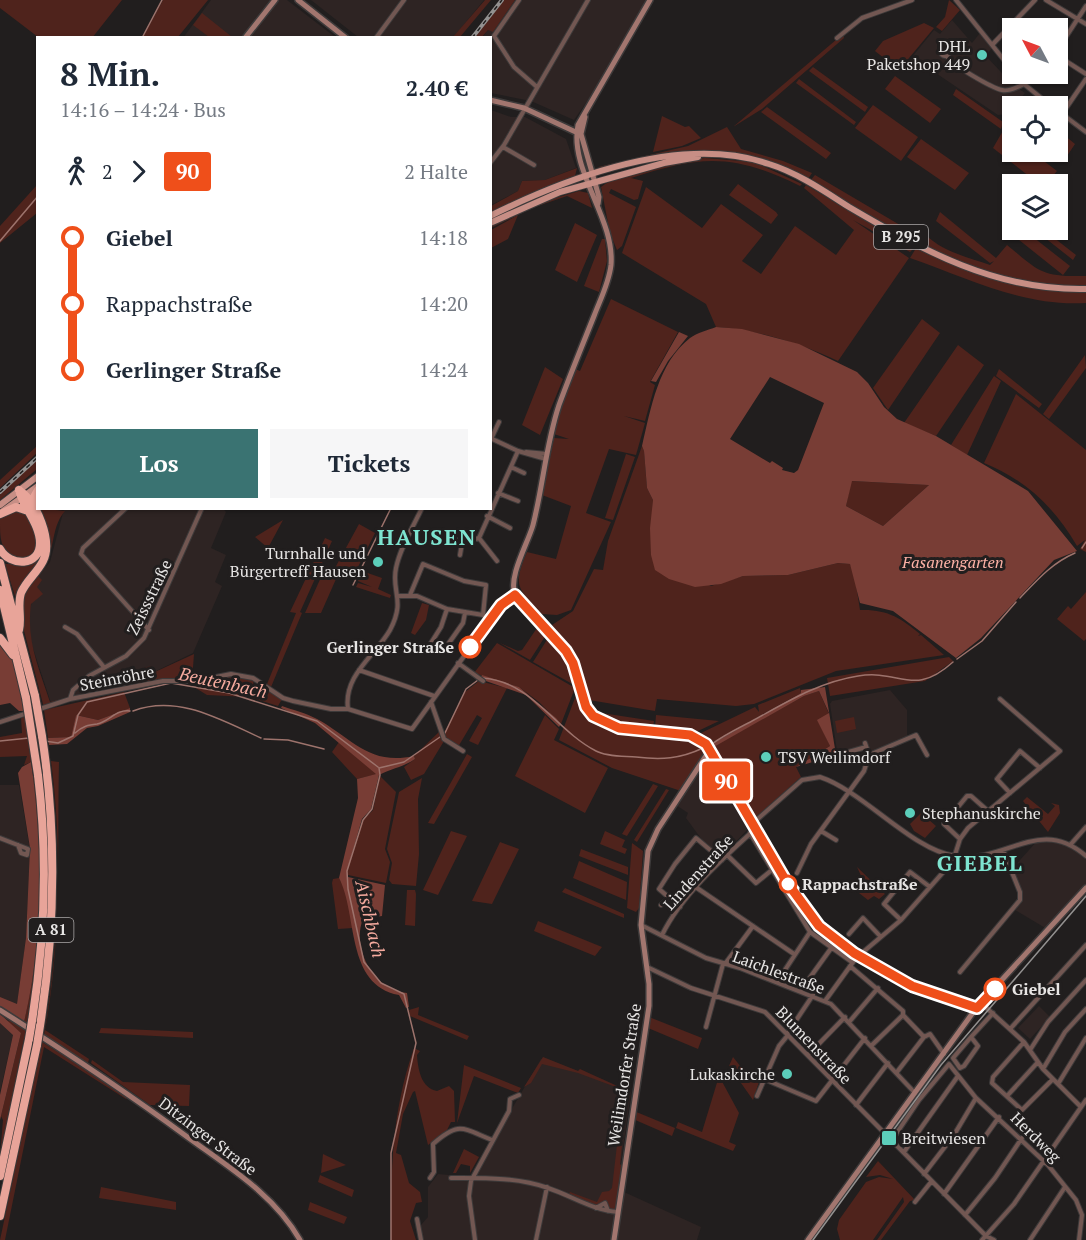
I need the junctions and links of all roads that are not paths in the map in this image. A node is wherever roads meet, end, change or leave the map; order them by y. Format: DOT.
graph roads {
  1 [pos="274,0"];
  2 [pos="298,0"];
  3 [pos="405,0"];
  4 [pos="519,0"];
  5 [pos="588,0"];
  6 [pos="650,0"];
  7 [pos="912,0"];
  8 [pos="956,0"];
  9 [pos="1035,0"];
  10 [pos="1046,0"];
  11 [pos="1086,6"];
  12 [pos="1077,19"];
  13 [pos="1086,24"];
  14 [pos="1068,33"];
  15 [pos="249,36"];
  16 [pos="343,36"];
  17 [pos="378,36"];
  18 [pos="837,38"];
  19 [pos="992,45"];
  20 [pos="947,56"];
  21 [pos="1002,58"];
  22 [pos="1068,62"];
  23 [pos="1086,74"];
  24 [pos="1086,79"];
  25 [pos="1019,84"];
  26 [pos="1027,84"];
  27 [pos="537,87"];
  28 [pos="1040,96"];
  29 [pos="492,100"];
  30 [pos="1068,105"];
  31 [pos="524,108"];
  32 [pos="1068,118"];
  33 [pos="1086,132"];
  34 [pos="579,134"];
  35 [pos="503,147"];
  36 [pos="711,154"];
  37 [pos="492,161"];
  38 [pos="586,163"];
  39 [pos="534,165"];
  40 [pos="609,170"];
  41 [pos="589,175"];
  42 [pos="575,178"];
  43 [pos="592,183"];
  44 [pos="576,188"];
  45 [pos="593,195"];
  46 [pos="598,206"];
  47 [pos="492,215"];
  48 [pos="492,222"];
  49 [pos="1086,289"];
  50 [pos="499,422"];
  51 [pos="492,436"];
  52 [pos="492,438"];
  53 [pos="520,452"];
  54 [pos="547,456"];
  55 [pos="511,467"];
  56 [pos="524,472"];
  57 [pos="36,478"];
  58 [pos="36,489"];
  59 [pos="36,492"];
  60 [pos="498,493"];
  61 [pos="21,494"];
  62 [pos="518,501"];
  63 [pos="0,505"];
  64 [pos="492,506"];
  65 [pos="124,510"];
  66 [pos="201,510"];
  67 [pos="421,510"];
  68 [pos="490,510"];
  69 [pos="32,511"];
  70 [pos="0,513"];
  71 [pos="487,516"];
  72 [pos="510,528"];
  73 [pos="452,538"];
  74 [pos="479,538"];
  75 [pos="462,543"];
  76 [pos="0,549"];
  77 [pos="460,555"];
  78 [pos="497,561"];
  79 [pos="0,563"];
  80 [pos="0,590"];
  81 [pos="410,595"];
  82 [pos="515,595"];
  83 [pos="399,596"];
  84 [pos="447,609"];
  85 [pos="465,613"];
  86 [pos="483,615"];
  87 [pos="491,619"];
  88 [pos="65,627"];
  89 [pos="19,630"];
  90 [pos="149,630"];
  91 [pos="0,638"];
  92 [pos="18,660"];
  93 [pos="458,663"];
  94 [pos="103,666"];
  95 [pos="359,670"];
  96 [pos="480,679"];
  97 [pos="434,696"];
  98 [pos="70,699"];
  99 [pos="1000,699"];
  100 [pos="430,702"];
  101 [pos="348,709"];
  102 [pos="0,722"];
  103 [pos="463,751"];
  104 [pos="708,751"];
  105 [pos="869,755"];
  106 [pos="927,755"];
  107 [pos="821,760"];
  108 [pos="1040,768"];
  109 [pos="849,793"];
  110 [pos="1010,793"];
  111 [pos="988,811"];
  112 [pos="1086,827"];
  113 [pos="752,828"];
  114 [pos="821,831"];
  115 [pos="0,838"];
  116 [pos="960,839"];
  117 [pos="836,840"];
  118 [pos="1071,844"];
  119 [pos="18,845"];
  120 [pos="1003,850"];
  121 [pos="727,855"];
  122 [pos="954,856"];
  123 [pos="1086,856"];
  124 [pos="722,860"];
  125 [pos="773,869"];
  126 [pos="797,873"];
  127 [pos="930,887"];
  128 [pos="697,888"];
  129 [pos="1086,888"];
  130 [pos="668,898"];
  131 [pos="661,905"];
  132 [pos="680,907"];
  133 [pos="901,920"];
  134 [pos="641,925"];
  135 [pos="753,926"];
  136 [pos="810,932"];
  137 [pos="849,934"];
  138 [pos="662,935"];
  139 [pos="880,936"];
  140 [pos="1086,945"];
  141 [pos="832,947"];
  142 [pos="1082,951"];
  143 [pos="794,954"];
  144 [pos="858,956"];
  145 [pos="1086,957"];
  146 [pos="724,964"];
  147 [pos="851,964"];
  148 [pos="646,968"];
  149 [pos="960,972"];
  150 [pos="1086,980"];
  151 [pos="777,982"];
  152 [pos="878,988"];
  153 [pos="801,990"];
  154 [pos="715,994"];
  155 [pos="813,995"];
  156 [pos="825,1001"];
  157 [pos="979,1005"];
  158 [pos="1086,1009"];
  159 [pos="0,1010"];
  160 [pos="993,1013"];
  161 [pos="903,1015"];
  162 [pos="845,1017"];
  163 [pos="850,1021"];
  164 [pos="706,1027"];
  165 [pos="1010,1029"];
  166 [pos="788,1034"];
  167 [pos="924,1037"];
  168 [pos="970,1037"];
  169 [pos="865,1038"];
  170 [pos="1086,1038"];
  171 [pos="1023,1042"];
  172 [pos="872,1046"];
  173 [pos="1030,1050"];
  174 [pos="944,1054"];
  175 [pos="808,1055"];
  176 [pos="1038,1062"];
  177 [pos="888,1063"];
  178 [pos="1043,1069"];
  179 [pos="897,1072"];
  180 [pos="958,1076"];
  181 [pos="764,1079"];
  182 [pos="831,1079"];
  183 [pos="1053,1079"];
  184 [pos="1058,1084"];
  185 [pos="916,1093"];
  186 [pos="519,1095"];
  187 [pos="1007,1095"];
  188 [pos="758,1096"];
  189 [pos="976,1098"];
  190 [pos="1086,1100"];
  191 [pos="856,1105"];
  192 [pos="1080,1107"];
  193 [pos="999,1117"];
  194 [pos="886,1134"];
  195 [pos="1022,1138"];
  196 [pos="492,1140"];
  197 [pos="892,1140"];
  198 [pos="904,1152"];
  199 [pos="1044,1160"];
  200 [pos="924,1174"];
  201 [pos="0,1176"];
  202 [pos="430,1178"];
  203 [pos="451,1178"];
  204 [pos="472,1178"];
  205 [pos="931,1182"];
  206 [pos="547,1187"];
  207 [pos="1065,1187"];
  208 [pos="944,1194"];
  209 [pos="915,1202"];
  210 [pos="618,1212"];
  211 [pos="0,1215"];
  212 [pos="965,1215"];
  213 [pos="417,1219"];
  214 [pos="984,1238"];
  215 [pos="300,1240"];
  216 [pos="421,1240"];
  217 [pos="474,1240"];
  218 [pos="536,1240"];
  219 [pos="614,1240"];
  220 [pos="808,1240"];
  221 [pos="994,1240"];
  222 [pos="1030,1240"];
  223 [pos="1079,1240"];
  1 -- 15 [label="main road"];
  2 -- 16 [label="main road"];
  3 -- 17 [label="street"];
  4 -- 27 [label="street"];
  5 -- 27 [label="street"];
  6 -- 34 [label="main road"];
  7 -- 18 [label="street"];
  8 -- 19 [label="street"];
  9 -- 19 [label="street"];
  10 -- 12 [label="street"];
  11 -- 12 [label="street"];
  12 -- 13 [label="street"];
  12 -- 14 [label="street"];
  19 -- 21 [label="street"];
  20 -- 25 [label="street"];
  22 -- 23 [label="street"];
  24 -- 30 [label="street"];
  26 -- 28 [label="street"];
  27 -- 31 [label="street"];
  29 -- 31 [label="main road"];
  31 -- 34 [label="main road"];
  31 -- 35 [label="street"];
  32 -- 33 [label="street"];
  34 -- 38 [label="main road"];
  35 -- 37 [label="street"];
  35 -- 39 [label="street"];
  36 -- 40 [label="main road, B 295"];
  36 -- 43 [label="main road, B 295"];
  36 -- 49 [label="main road, B 295"];
  38 -- 40 [label="main road"];
  38 -- 41 [label="main road"];
  38 -- 42 [label="main road"];
  40 -- 41 [label="main road, B 295"];
  41 -- 42 [label="main road, B 295"];
  41 -- 43 [label="main road"];
  42 -- 47 [label="main road, B 295"];
  43 -- 44 [label="main road, B 295"];
  43 -- 45 [label="main road"];
  43 -- 46 [label="main road"];
  44 -- 45 [label="main road"];
  44 -- 48 [label="main road, B 295"];
  45 -- 46 [label="main road"];
  46 -- 54 [label="main road"];
  50 -- 51 [label="street"];
  52 -- 53 [label="street"];
  53 -- 54 [label="street"];
  53 -- 55 [label="street"];
  54 -- 82 [label="main road"];
  55 -- 56 [label="street"];
  55 -- 60 [label="street"];
  57 -- 61 [label="main road"];
  58 -- 61 [label="main road"];
  59 -- 69 [label="highway"];
  60 -- 62 [label="street"];
  60 -- 64 [label="street"];
  61 -- 63 [label="main road"];
  61 -- 69 [label="highway"];
  61 -- 70 [label="main road"];
  65 -- 90 [label="street"];
  66 -- 90 [label="street, Zeissstraße"];
  67 -- 83 [label="street"];
  68 -- 71 [label="street"];
  69 -- 70 [label="highway"];
  69 -- 76 [label="highway"];
  69 -- 89 [label="highway"];
  71 -- 72 [label="street"];
  71 -- 74 [label="street"];
  73 -- 75 [label="street"];
  74 -- 75 [label="street"];
  74 -- 78 [label="street"];
  75 -- 77 [label="street"];
  79 -- 89 [label="highway, A 81"];
  80 -- 92 [label="highway, A 81"];
  81 -- 83 [label="street"];
  81 -- 84 [label="street"];
  81 -- 86 [label="street"];
  82 -- 87 [label="street"];
  82 -- 104 [label="main road"];
  83 -- 95 [label="street"];
  84 -- 85 [label="street"];
  84 -- 85 [label="street"];
  85 -- 86 [label="street"];
  86 -- 87 [label="street"];
  87 -- 93 [label="street"];
  88 -- 94 [label="street"];
  89 -- 211 [label="highway, A 81, bridge"];
  90 -- 94 [label="street, Zeissstraße"];
  91 -- 92 [label="highway, A 81"];
  92 -- 201 [label="highway, A 81, bridge"];
  93 -- 96 [label="street"];
  93 -- 97 [label="street"];
  94 -- 98 [label="street, Zeissstraße"];
  95 -- 97 [label="street"];
  95 -- 101 [label="street"];
  97 -- 100 [label="street"];
  98 -- 101 [label="street, Steinröhre"];
  98 -- 102 [label="street"];
  99 -- 108 [label="street"];
  100 -- 101 [label="street, Steinröhre"];
  100 -- 103 [label="street"];
  104 -- 113 [label="main road"];
  104 -- 134 [label="main road, Weilimdorfer Straße"];
  105 -- 106 [label="street"];
  105 -- 107 [label="street"];
  105 -- 109 [label="street"];
  108 -- 110 [label="street"];
  108 -- 110 [label="street"];
  109 -- 113 [label="street, Lindenstraße"];
  109 -- 114 [label="street"];
  109 -- 122 [label="street, Lindenstraße"];
  110 -- 111 [label="street"];
  111 -- 116 [label="street"];
  111 -- 116 [label="street"];
  112 -- 118 [label="street"];
  113 -- 121 [label="street, Lindenstraße"];
  113 -- 125 [label="street"];
  113 -- 144 [label="main road"];
  114 -- 117 [label="street"];
  114 -- 126 [label="street"];
  115 -- 119 [label="street"];
  116 -- 122 [label="street"];
  118 -- 120 [label="street"];
  118 -- 123 [label="street"];
  120 -- 122 [label="street"];
  120 -- 149 [label="street"];
  121 -- 124 [label="street, Lindenstraße"];
  121 -- 125 [label="street"];
  122 -- 127 [label="street"];
  124 -- 128 [label="street, Lindenstraße"];
  124 -- 130 [label="street"];
  125 -- 136 [label="street"];
  127 -- 133 [label="street"];
  127 -- 133 [label="street"];
  128 -- 132 [label="street, Lindenstraße"];
  128 -- 135 [label="street"];
  129 -- 157 [label="main road"];
  130 -- 131 [label="street"];
  130 -- 132 [label="street"];
  132 -- 138 [label="street, Lindenstraße"];
  133 -- 139 [label="street"];
  134 -- 138 [label="street, Laichlestraße"];
  134 -- 148 [label="main road, Weilimdorfer Straße"];
  135 -- 143 [label="street"];
  135 -- 146 [label="street"];
  136 -- 141 [label="street"];
  136 -- 143 [label="street"];
  137 -- 139 [label="street"];
  138 -- 146 [label="street, Laichlestraße"];
  139 -- 144 [label="street"];
  140 -- 142 [label="street"];
  141 -- 147 [label="street"];
  141 -- 153 [label="street"];
  142 -- 145 [label="street"];
  142 -- 165 [label="street"];
  143 -- 151 [label="street"];
  144 -- 147 [label="street"];
  144 -- 157 [label="main road"];
  146 -- 151 [label="street, Laichlestraße"];
  146 -- 154 [label="street"];
  147 -- 152 [label="street"];
  147 -- 156 [label="street"];
  148 -- 154 [label="street, Blumenstraße"];
  148 -- 210 [label="main road, Weilimdorfer Straße"];
  150 -- 173 [label="street"];
  151 -- 153 [label="street, Laichlestraße"];
  152 -- 161 [label="street"];
  152 -- 163 [label="street"];
  153 -- 155 [label="street, Laichlestraße"];
  154 -- 164 [label="street"];
  154 -- 166 [label="street, Blumenstraße"];
  155 -- 156 [label="street, Laichlestraße"];
  155 -- 166 [label="street"];
  156 -- 162 [label="street, Laichlestraße"];
  157 -- 160 [label="street"];
  157 -- 174 [label="main road"];
  158 -- 178 [label="street"];
  159 -- 215 [label="main road, Ditzinger Straße"];
  160 -- 165 [label="street"];
  160 -- 168 [label="street"];
  161 -- 167 [label="street"];
  161 -- 172 [label="street"];
  162 -- 163 [label="street, Laichlestraße"];
  162 -- 175 [label="street"];
  163 -- 169 [label="street, Laichlestraße"];
  165 -- 171 [label="street"];
  166 -- 175 [label="street, Blumenstraße"];
  166 -- 181 [label="street"];
  167 -- 174 [label="street"];
  167 -- 179 [label="street"];
  168 -- 168 [label="street"];
  169 -- 172 [label="street, Laichlestraße"];
  169 -- 182 [label="street"];
  170 -- 184 [label="street"];
  171 -- 173 [label="street"];
  171 -- 187 [label="street"];
  172 -- 177 [label="street, Laichlestraße"];
  173 -- 176 [label="street"];
  174 -- 185 [label="main road"];
  175 -- 182 [label="street, Blumenstraße"];
  176 -- 178 [label="street"];
  176 -- 187 [label="street"];
  177 -- 179 [label="street, Laichlestraße"];
  177 -- 191 [label="street"];
  178 -- 183 [label="street"];
  179 -- 185 [label="street, Laichlestraße"];
  180 -- 189 [label="street, Herdweg"];
  180 -- 197 [label="street, Herdweg"];
  180 -- 198 [label="street"];
  181 -- 182 [label="street"];
  181 -- 188 [label="street"];
  182 -- 191 [label="street, Blumenstraße"];
  183 -- 184 [label="street"];
  183 -- 187 [label="street"];
  184 -- 192 [label="street"];
  185 -- 194 [label="main road"];
  186 -- 196 [label="street"];
  189 -- 193 [label="street, Herdweg"];
  189 -- 200 [label="street"];
  190 -- 192 [label="street"];
  191 -- 194 [label="street, Blumenstraße"];
  192 -- 199 [label="street"];
  193 -- 195 [label="street, Herdweg"];
  193 -- 208 [label="street"];
  194 -- 197 [label="street, Blumenstraße"];
  194 -- 220 [label="main road"];
  195 -- 199 [label="street, Herdweg"];
  195 -- 212 [label="street"];
  196 -- 202 [label="street"];
  196 -- 204 [label="street"];
  197 -- 198 [label="street, Blumenstraße"];
  198 -- 200 [label="street, Blumenstraße"];
  199 -- 207 [label="street, Herdweg"];
  199 -- 214 [label="street"];
  200 -- 205 [label="street, Blumenstraße"];
  203 -- 204 [label="street"];
  204 -- 206 [label="street"];
  204 -- 217 [label="street"];
  205 -- 208 [label="street, Blumenstraße"];
  205 -- 209 [label="street"];
  206 -- 210 [label="street"];
  206 -- 218 [label="street"];
  207 -- 222 [label="street"];
  207 -- 223 [label="street, Herdweg"];
  208 -- 212 [label="street, Blumenstraße"];
  210 -- 219 [label="main road, Weilimdorfer Straße"];
  212 -- 214 [label="street, Blumenstraße"];
  213 -- 216 [label="street"];
  214 -- 221 [label="street, Blumenstraße"];
}
